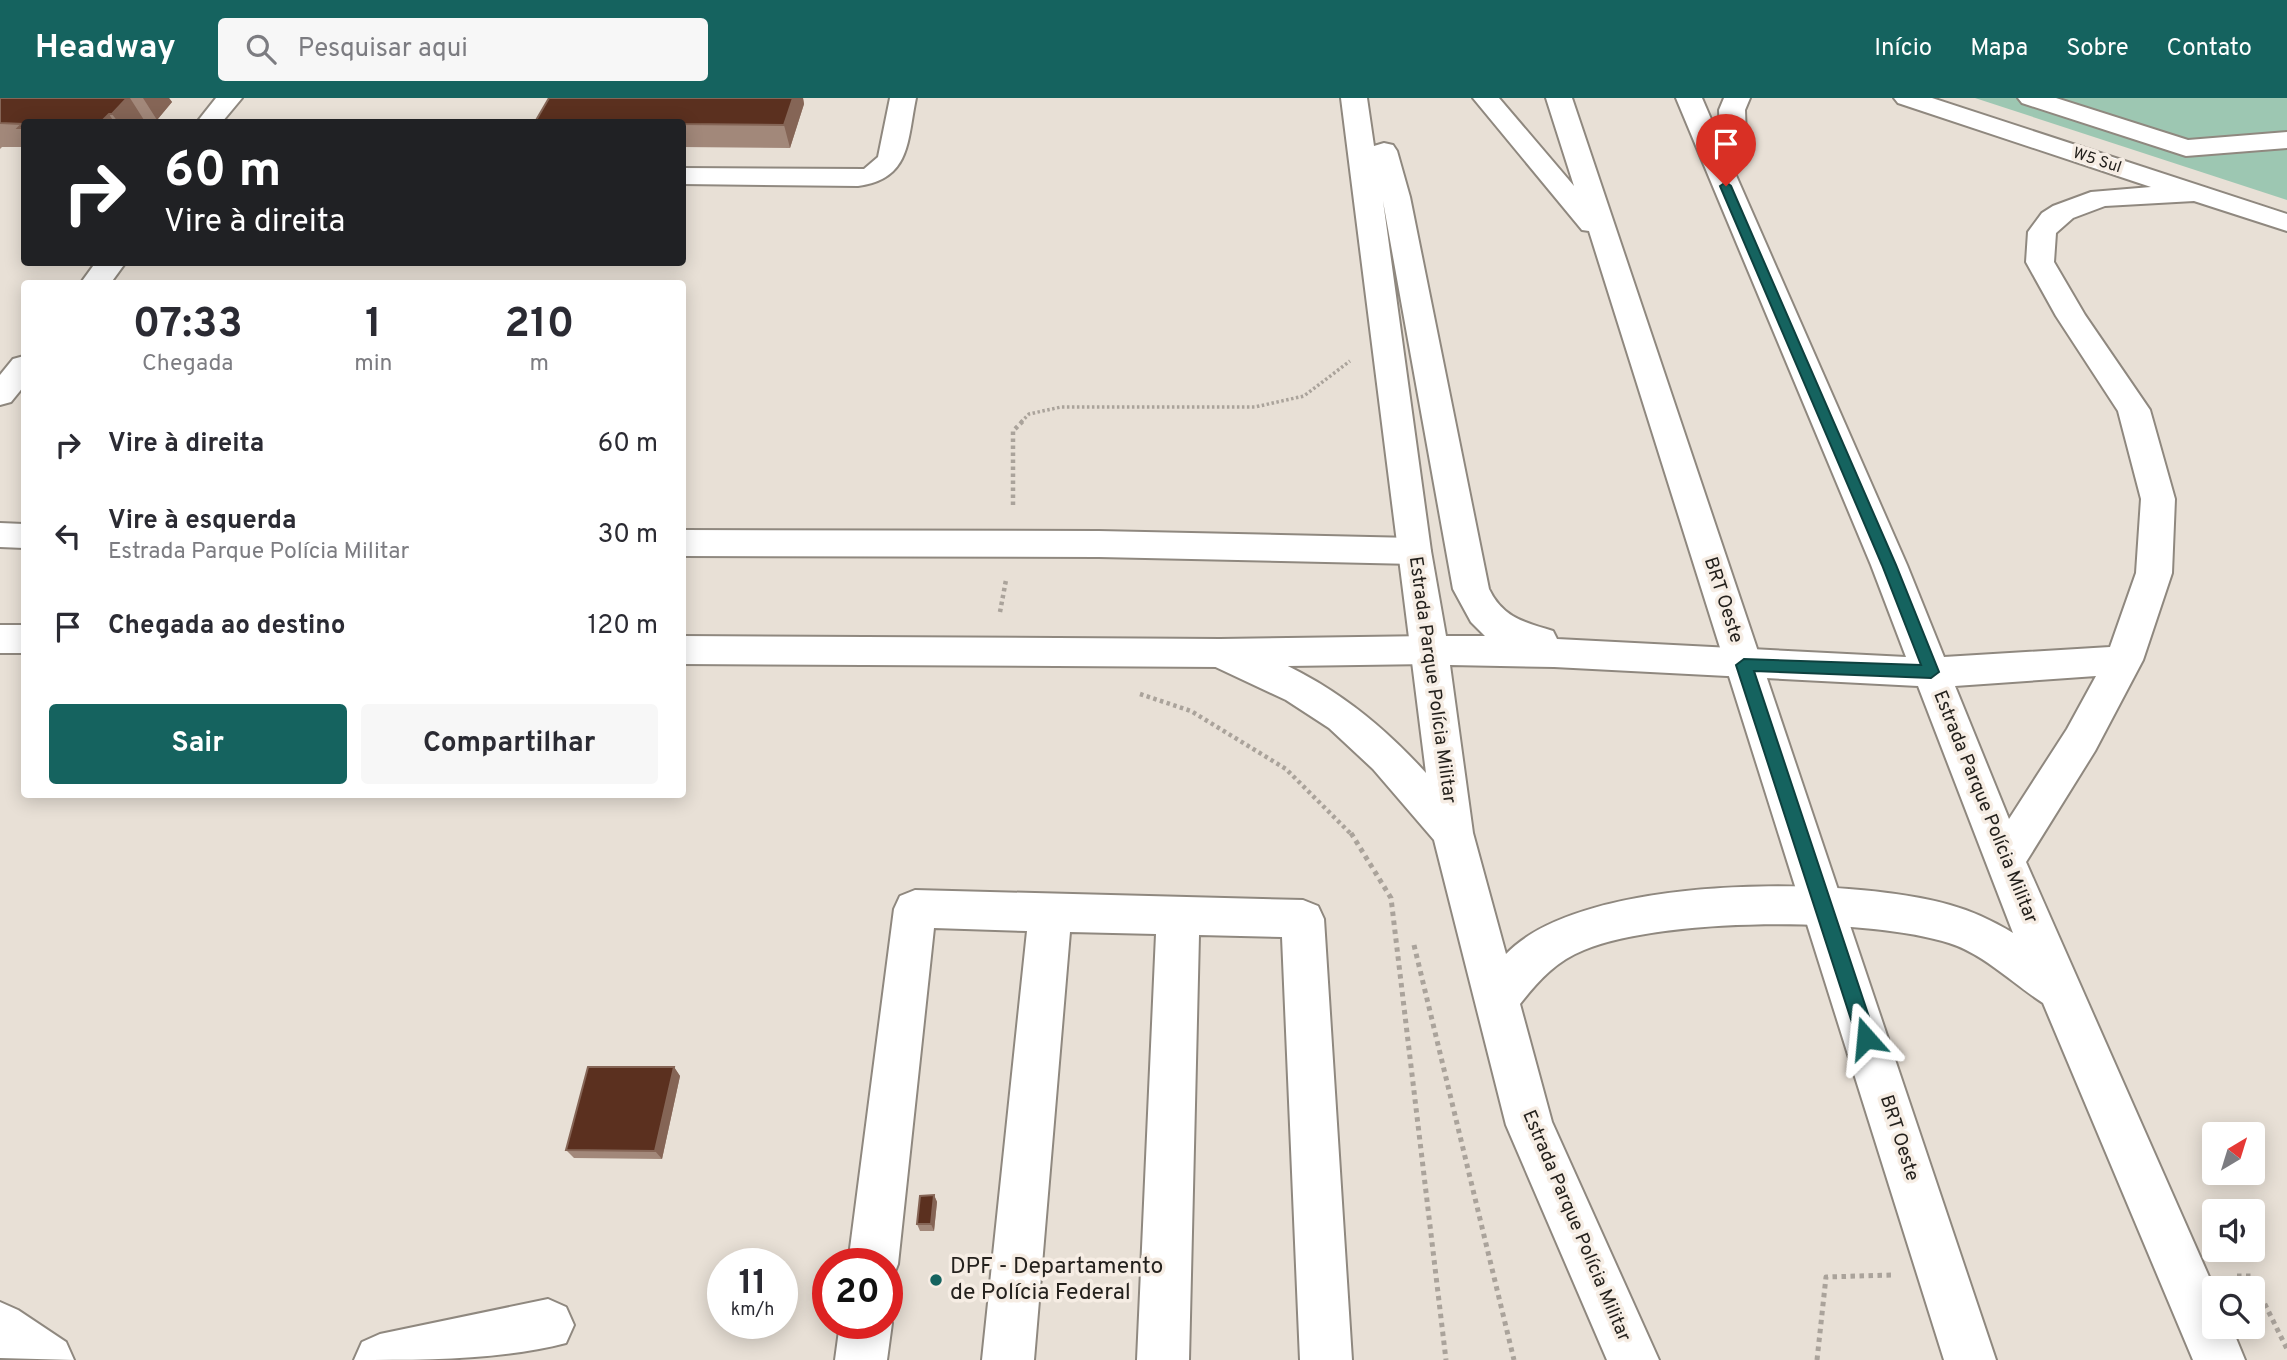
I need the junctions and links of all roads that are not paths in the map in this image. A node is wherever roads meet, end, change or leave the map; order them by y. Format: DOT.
graph roads {
  1 [pos="229,98"];
  2 [pos="903,98"];
  3 [pos="1355,98"];
  4 [pos="1486,98"];
  5 [pos="1559,98"];
  6 [pos="1689,98"];
  7 [pos="1737,98"];
  8 [pos="1907,98"];
  9 [pos="2031,98"];
  10 [pos="212,119"];
  11 [pos="2287,140"];
  12 [pos="686,155"];
  13 [pos="1717,165"];
  14 [pos="686,176"];
  15 [pos="808,178"];
  16 [pos="2197,194"];
  17 [pos="2287,223"];
  18 [pos="1605,239"];
  19 [pos="109,266"];
  20 [pos="97,280"];
  21 [pos="21,370"];
  22 [pos="0,395"];
  23 [pos="0,535"];
  24 [pos="21,536"];
  25 [pos="686,543"];
  26 [pos="1413,551"];
  27 [pos="0,639"];
  28 [pos="21,639"];
  29 [pos="686,650"];
  30 [pos="1430,650"];
  31 [pos="1220,653"];
  32 [pos="1595,655"];
  33 [pos="2124,660"];
  34 [pos="1744,665"];
  35 [pos="1931,672"];
  36 [pos="1453,833"];
  37 [pos="2005,859"];
  38 [pos="1823,907"];
  39 [pos="1050,913"];
  40 [pos="1178,916"];
  41 [pos="2062,992"];
  42 [pos="1496,999"];
  43 [pos="875,1248"];
  44 [pos="548,1325"];
  45 [pos="0,1328"];
  46 [pos="864,1339"];
  47 [pos="48,1360"];
  48 [pos="380,1360"];
  49 [pos="861,1360"];
  50 [pos="1008,1360"];
  51 [pos="1163,1360"];
  52 [pos="1326,1360"];
  53 [pos="1633,1360"];
  54 [pos="1970,1360"];
  55 [pos="2219,1360"];
  1 -- 10 [label="main road"];
  2 -- 15 [label="main road"];
  3 -- 26 [label="main road, Estrada Parque Polícia Militar"];
  3 -- 32 [label="main road"];
  4 -- 18 [label="main road, BRT Oeste"];
  5 -- 18 [label="main road, BRT Oeste"];
  6 -- 13 [label="main road, Estrada Parque Polícia Militar"];
  7 -- 13 [label="main road"];
  8 -- 16 [label="main road, W5 Sul"];
  9 -- 11 [label="main road"];
  12 -- 15 [label="main road"];
  13 -- 35 [label="main road, Estrada Parque Polícia Militar"];
  14 -- 15 [label="main road"];
  16 -- 17 [label="main road, W5 Sul"];
  16 -- 33 [label="main road"];
  18 -- 34 [label="main road, BRT Oeste"];
  19 -- 20 [label="main road"];
  21 -- 22 [label="main road"];
  23 -- 24 [label="main road"];
  25 -- 26 [label="main road"];
  26 -- 30 [label="main road, Estrada Parque Polícia Militar"];
  27 -- 28 [label="main road"];
  29 -- 31 [label="main road"];
  30 -- 31 [label="main road"];
  30 -- 32 [label="main road"];
  30 -- 36 [label="main road, Estrada Parque Polícia Militar"];
  31 -- 36 [label="main road"];
  32 -- 34 [label="main road"];
  33 -- 35 [label="main road"];
  33 -- 37 [label="main road"];
  34 -- 35 [label="main road"];
  34 -- 38 [label="main road, BRT Oeste"];
  35 -- 37 [label="main road, Estrada Parque Polícia Militar"];
  36 -- 42 [label="main road, Estrada Parque Polícia Militar"];
  37 -- 41 [label="main road, Estrada Parque Polícia Militar"];
  38 -- 41 [label="main road"];
  38 -- 42 [label="main road"];
  38 -- 54 [label="main road, BRT Oeste"];
  39 -- 40 [label="main road"];
  39 -- 43 [label="main road"];
  39 -- 50 [label="main road"];
  40 -- 51 [label="main road"];
  40 -- 52 [label="main road"];
  41 -- 55 [label="main road, Estrada Parque Polícia Militar"];
  42 -- 53 [label="main road, Estrada Parque Polícia Militar"];
  44 -- 48 [label="main road"];
  45 -- 47 [label="main road"];
  46 -- 49 [label="main road"];
}
